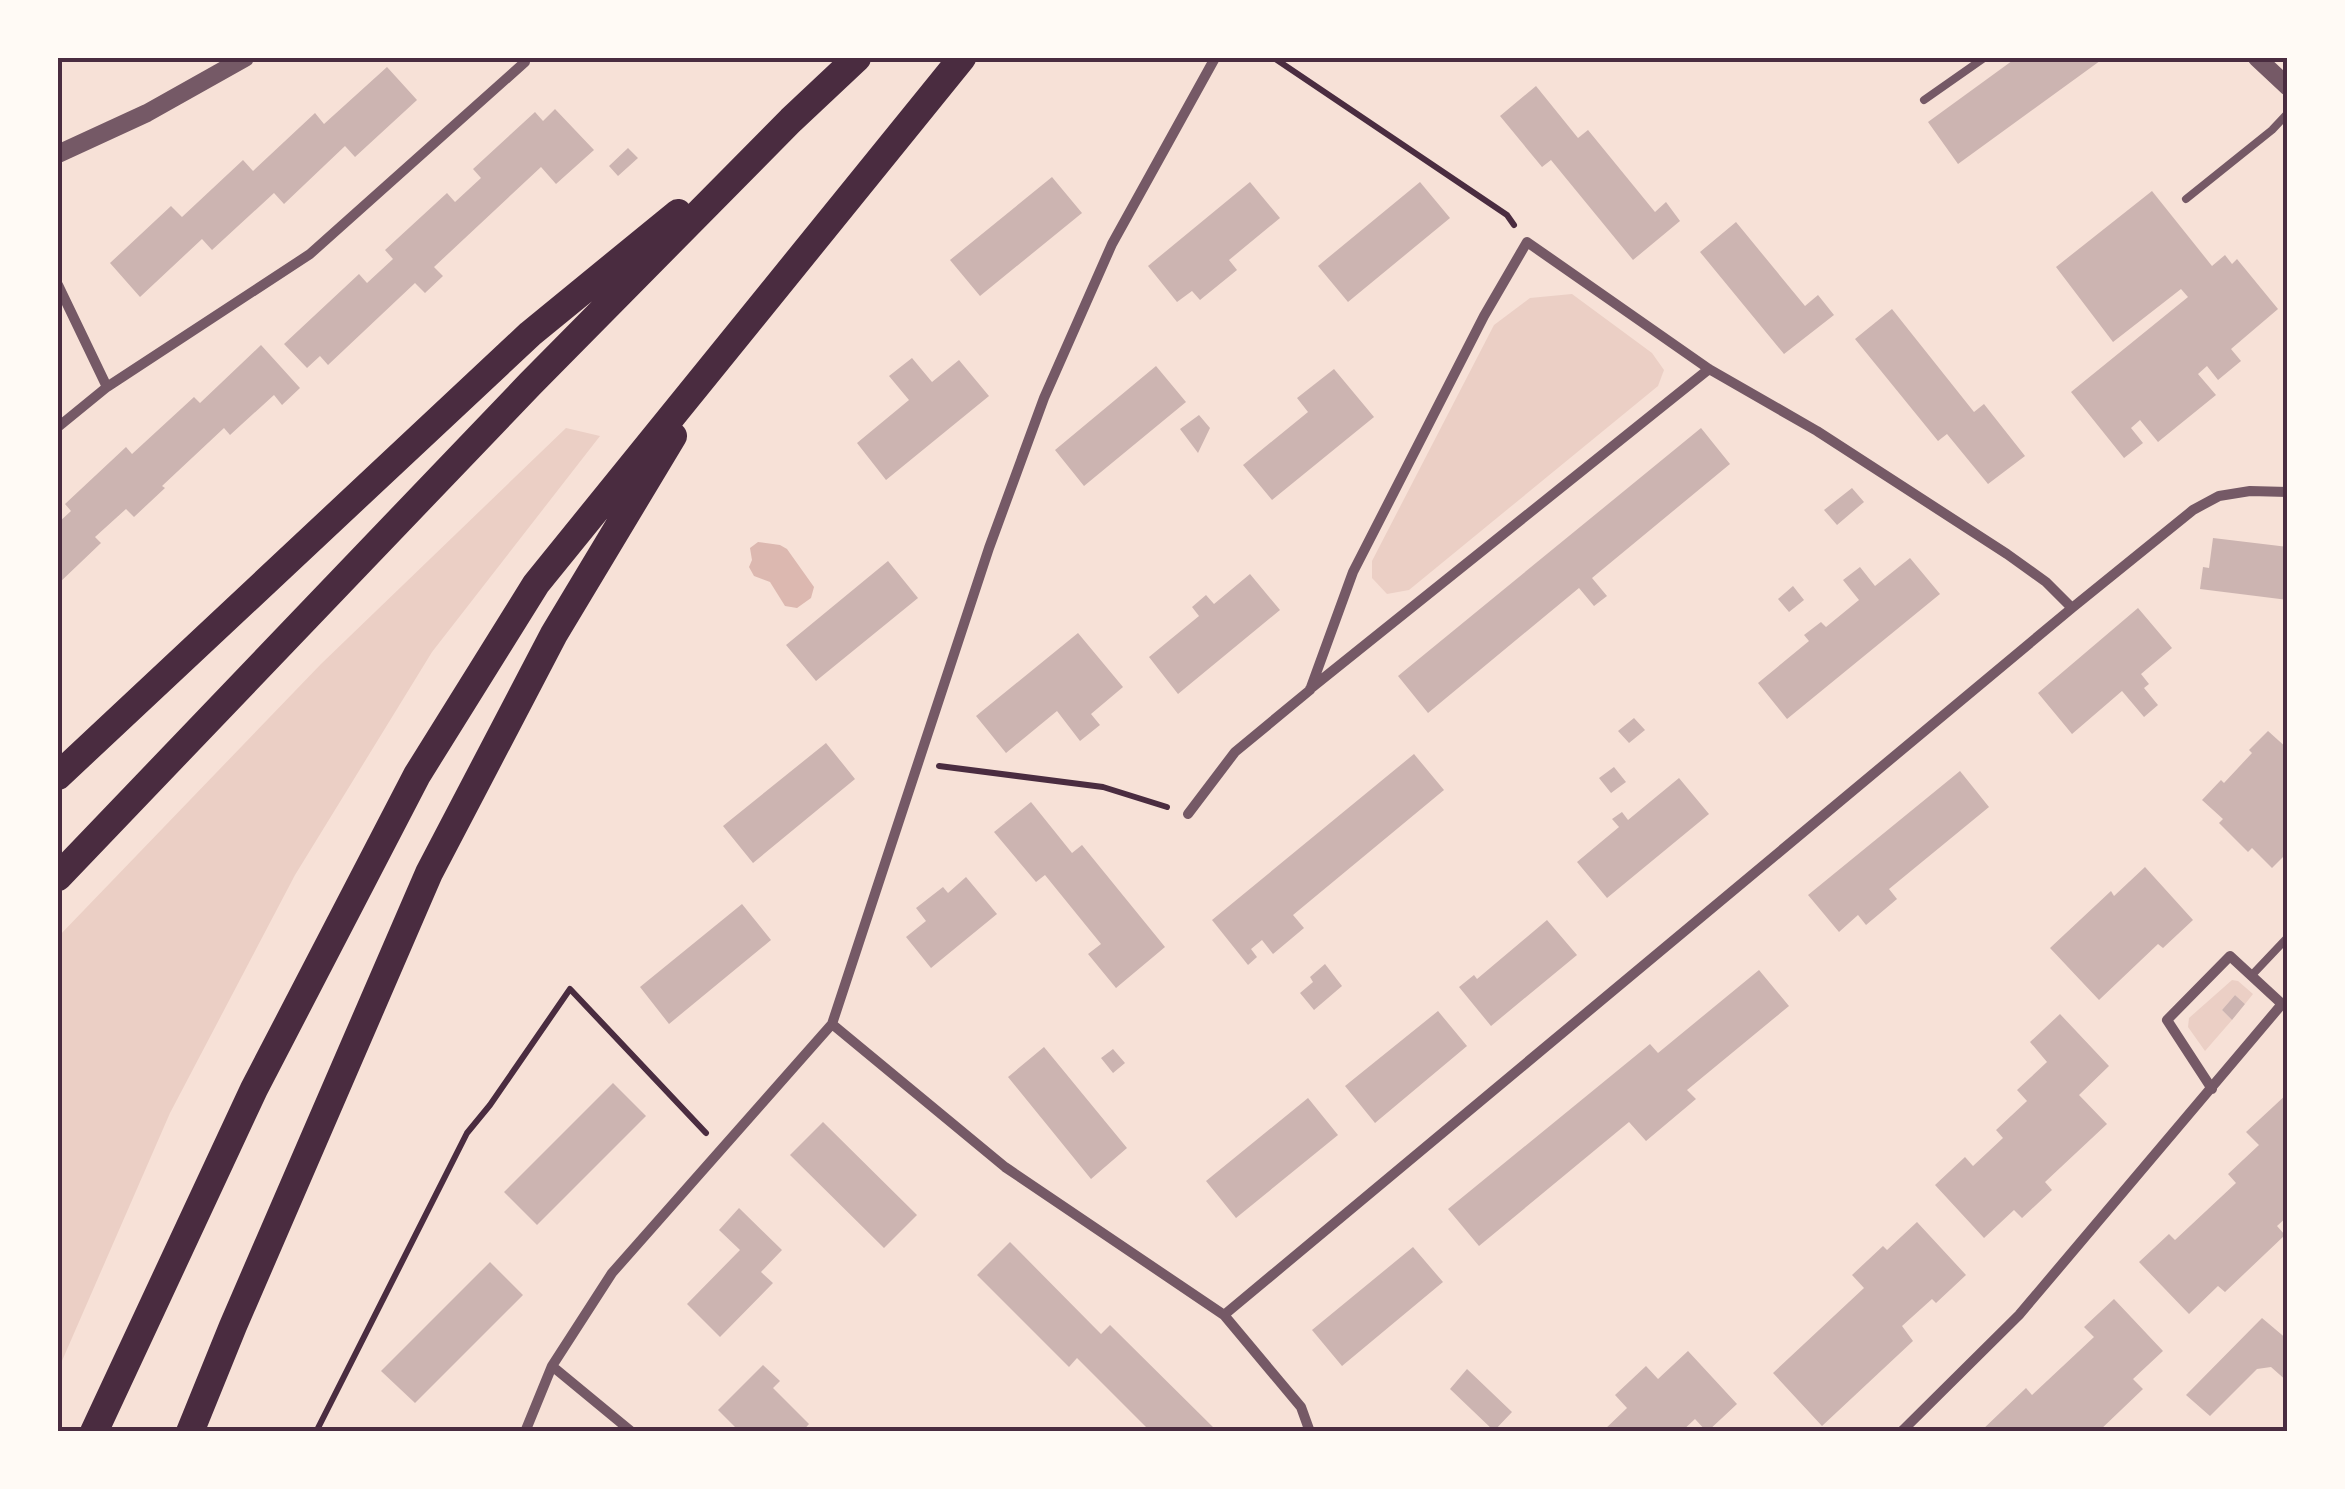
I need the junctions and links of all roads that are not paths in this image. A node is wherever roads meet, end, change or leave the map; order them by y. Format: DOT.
graph roads {
  1 [pos="245,58"];
  2 [pos="857,58"];
  3 [pos="962,58"];
  4 [pos="1215,58"];
  5 [pos="1984,58"];
  6 [pos="2257,58"];
  7 [pos="525,62"];
  8 [pos="2288,87"];
  9 [pos="1924,100"];
  10 [pos="2288,113"];
  11 [pos="791,120"];
  12 [pos="58,154"];
  13 [pos="2186,199"];
  14 [pos="58,285"];
  15 [pos="728,344"];
  16 [pos="1709,369"];
  17 [pos="107,387"];
  18 [pos="58,427"];
  19 [pos="2288,492"];
  20 [pos="2072,608"];
  21 [pos="1310,690"];
  22 [pos="58,776"];
  23 [pos="1188,814"];
  24 [pos="58,877"];
  25 [pos="2288,937"];
  26 [pos="2252,975"];
  27 [pos="832,1024"];
  28 [pos="2212,1089"];
  29 [pos="1224,1315"];
  30 [pos="552,1366"];
  31 [pos="94,1432"];
  32 [pos="190,1432"];
  33 [pos="526,1432"];
  34 [pos="632,1432"];
  35 [pos="1310,1432"];
  36 [pos="1900,1432"];
  1 -- 12 [label="street"];
  2 -- 11 [label="highway"];
  3 -- 15 [label="highway"];
  4 -- 27 [label="street"];
  5 -- 9 [label="lane"];
  6 -- 8 [label="street"];
  7 -- 17 [label="street"];
  10 -- 13 [label="lane"];
  11 -- 22 [label="highway"];
  11 -- 24 [label="highway"];
  14 -- 17 [label="street"];
  15 -- 31 [label="highway"];
  15 -- 32 [label="highway"];
  16 -- 20 [label="street"];
  16 -- 21 [label="street"];
  16 -- 21 [label="street"];
  17 -- 18 [label="street"];
  19 -- 20 [label="street"];
  20 -- 29 [label="street"];
  21 -- 23 [label="street"];
  25 -- 26 [label="lane"];
  26 -- 28 [label="street"];
  26 -- 28 [label="street"];
  27 -- 29 [label="street"];
  27 -- 30 [label="street"];
  28 -- 36 [label="street"];
  29 -- 35 [label="street"];
  30 -- 33 [label="street"];
  30 -- 34 [label="street"];
}
